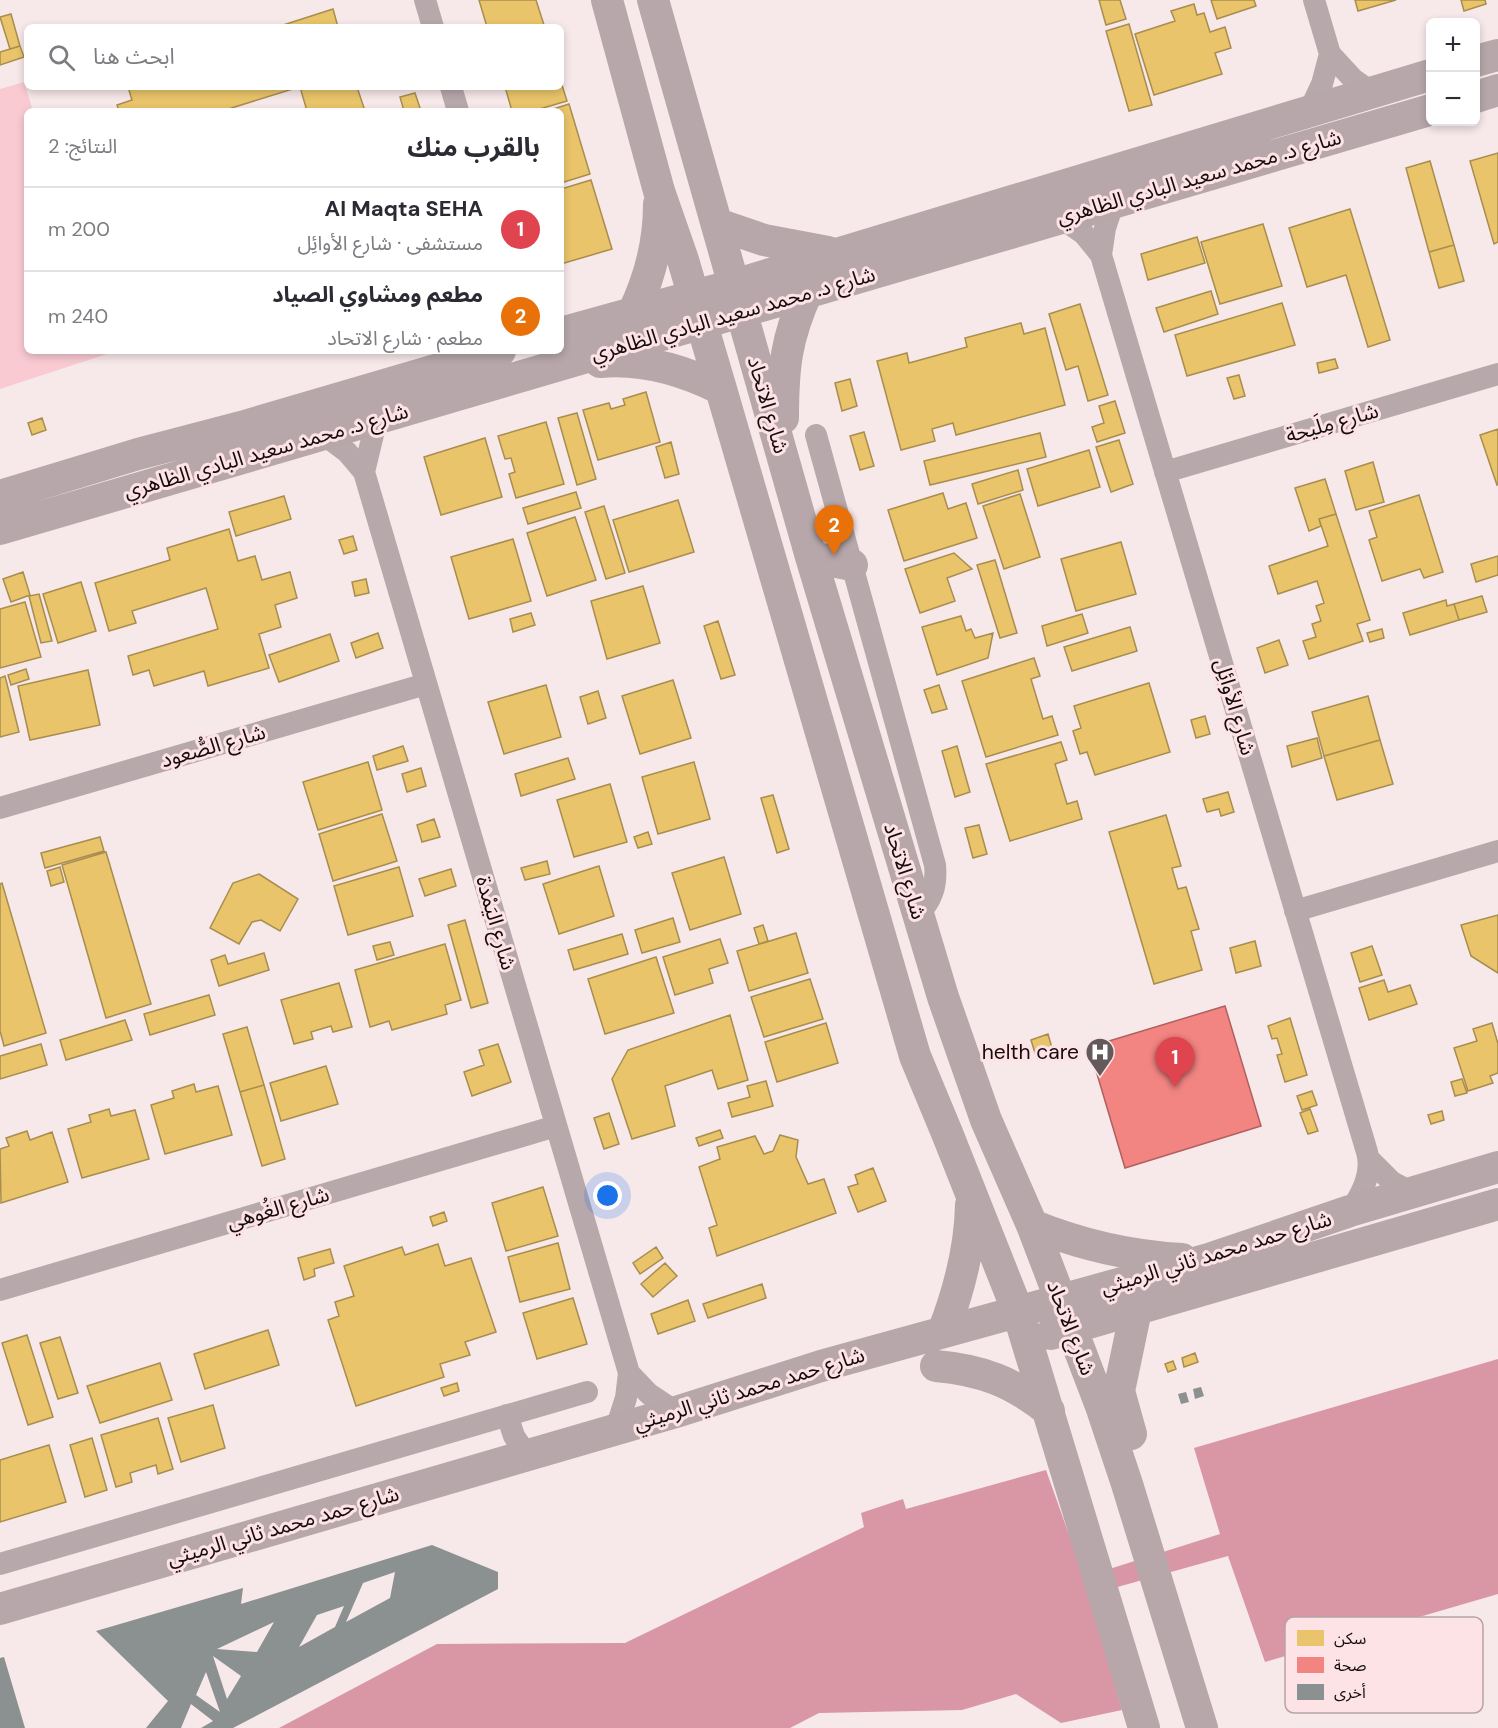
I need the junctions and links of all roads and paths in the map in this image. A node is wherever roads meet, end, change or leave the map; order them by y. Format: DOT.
graph roads {
  1 [pos="425,0"];
  2 [pos="607,0"];
  3 [pos="653,0"];
  4 [pos="1314,0"];
  5 [pos="432,24"];
  6 [pos="1330,54"];
  7 [pos="1498,55"];
  8 [pos="1480,60"];
  9 [pos="1426,76"];
  10 [pos="452,90"];
  11 [pos="1498,90"];
  12 [pos="1372,92"];
  13 [pos="1480,96"];
  14 [pos="457,108"];
  15 [pos="1426,111"];
  16 [pos="1309,112"];
  17 [pos="659,191"];
  18 [pos="1114,201"];
  19 [pos="1061,218"];
  20 [pos="717,224"];
  21 [pos="838,253"];
  22 [pos="1101,255"];
  23 [pos="807,292"];
  24 [pos="738,298"];
  25 [pos="697,309"];
  26 [pos="633,313"];
  27 [pos="564,332"];
  28 [pos="490,354"];
  29 [pos="554,367"];
  30 [pos="1498,374"];
  31 [pos="721,389"];
  32 [pos="378,418"];
  33 [pos="323,434"];
  34 [pos="816,435"];
  35 [pos="244,441"];
  36 [pos="783,458"];
  37 [pos="364,472"];
  38 [pos="1166,472"];
  39 [pos="0,496"];
  40 [pos="0,529"];
  41 [pos="811,557"];
  42 [pos="852,565"];
  43 [pos="426,684"];
  44 [pos="0,808"];
  45 [pos="1498,851"];
  46 [pos="1295,911"];
  47 [pos="918,915"];
  48 [pos="556,1126"];
  49 [pos="1369,1158"];
  50 [pos="1498,1167"];
  51 [pos="1411,1192"];
  52 [pos="971,1195"];
  53 [pos="1498,1204"];
  54 [pos="1350,1211"];
  55 [pos="1032,1225"];
  56 [pos="1209,1259"];
  57 [pos="0,1290"];
  58 [pos="1136,1310"];
  59 [pos="1066,1315"];
  60 [pos="1023,1327"];
  61 [pos="943,1332"];
  62 [pos="936,1366"];
  63 [pos="629,1373"];
  64 [pos="587,1392"];
  65 [pos="1049,1411"];
  66 [pos="676,1412"];
  67 [pos="507,1415"];
  68 [pos="616,1430"];
  69 [pos="526,1455"];
  70 [pos="1127,1484"];
  71 [pos="0,1564"];
  72 [pos="0,1609"];
  73 [pos="1200,1722"];
  74 [pos="1138,1726"];
  1 -- 5 [label="street"];
  2 -- 17 [label="main road, شارع الاتحاد"];
  3 -- 20 [label="main road, شارع الاتحاد"];
  4 -- 6 [label="street"];
  6 -- 12 [label="street"];
  6 -- 16 [label="street"];
  7 -- 8 [label="main road"];
  9 -- 12 [label="main road, شارع د. محمد سعيد البادي الظاهري"];
  10 -- 14 [label="street"];
  11 -- 13 [label="main road"];
  12 -- 16 [label="main road, شارع د. محمد سعيد البادي الظاهري"];
  15 -- 18 [label="main road, شارع د. محمد سعيد البادي الظاهري"];
  16 -- 21 [label="main road, شارع د. محمد سعيد البادي الظاهري"];
  17 -- 25 [label="main road, شارع الاتحاد"];
  17 -- 26 [label="main road"];
  18 -- 19 [label="main road, شارع د. محمد سعيد البادي الظاهري"];
  18 -- 22 [label="street, شارع الأوائِل"];
  19 -- 22 [label="street, شارع الأوائِل"];
  19 -- 23 [label="main road, شارع د. محمد سعيد البادي الظاهري"];
  20 -- 21 [label="main road"];
  20 -- 24 [label="main road, شارع الاتحاد"];
  21 -- 24 [label="main road, شارع د. محمد سعيد البادي الظاهري"];
  22 -- 38 [label="street, شارع الأوائِل"];
  23 -- 24 [label="main road, شارع د. محمد سعيد البادي الظاهري"];
  23 -- 36 [label="main road"];
  24 -- 25 [label="main road, شارع د. محمد سعيد البادي الظاهري"];
  24 -- 36 [label="main road, شارع الاتحاد"];
  25 -- 26 [label="main road, شارع د. محمد سعيد البادي الظاهري"];
  25 -- 29 [label="main road, شارع د. محمد سعيد البادي الظاهري"];
  25 -- 31 [label="main road, شارع الاتحاد"];
  26 -- 27 [label="main road, شارع د. محمد سعيد البادي الظاهري"];
  28 -- 35 [label="main road, شارع د. محمد سعيد البادي الظاهري"];
  29 -- 31 [label="main road"];
  29 -- 32 [label="main road, شارع د. محمد سعيد البادي الظاهري"];
  30 -- 38 [label="street, شارع مِلَيحة"];
  31 -- 52 [label="main road, شارع الاتحاد"];
  32 -- 33 [label="main road, شارع د. محمد سعيد البادي الظاهري"];
  32 -- 37 [label="street"];
  33 -- 35 [label="main road, شارع د. محمد سعيد البادي الظاهري"];
  33 -- 37 [label="street, شارع اليَمْدة"];
  34 -- 42 [label="street"];
  35 -- 39 [label="main road, شارع د. محمد سعيد البادي الظاهري"];
  35 -- 40 [label="main road, شارع د. محمد سعيد البادي الظاهري"];
  36 -- 41 [label="main road, شارع الاتحاد"];
  37 -- 43 [label="street, شارع اليَمْدة"];
  38 -- 46 [label="street, شارع الأوائِل"];
  41 -- 42 [label="main road"];
  41 -- 47 [label="main road, شارع الاتحاد"];
  42 -- 47 [label="street"];
  43 -- 44 [label="street, شارع الصُّعود"];
  43 -- 48 [label="street, شارع اليَمْدة"];
  45 -- 46 [label="street"];
  46 -- 49 [label="street, شارع الأوائِل"];
  47 -- 55 [label="main road, شارع الاتحاد"];
  48 -- 57 [label="street, شارع الغُوهي"];
  48 -- 63 [label="street, شارع اليَمْدة"];
  49 -- 51 [label="street, شارع الأوائِل"];
  49 -- 54 [label="street, شارع الأوائِل"];
  50 -- 51 [label="main road, شارع حمد محمد ثاني الرميثي"];
  51 -- 54 [label="main road, شارع حمد محمد ثاني الرميثي"];
  52 -- 60 [label="main road, شارع الاتحاد"];
  52 -- 61 [label="main road"];
  53 -- 58 [label="main road, شارع حمد محمد ثاني الرميثي"];
  54 -- 56 [label="main road, شارع حمد محمد ثاني الرميثي"];
  55 -- 56 [label="main road"];
  55 -- 59 [label="main road, شارع الاتحاد"];
  56 -- 59 [label="main road, شارع حمد محمد ثاني الرميثي"];
  58 -- 59 [label="main road, شارع حمد محمد ثاني الرميثي"];
  58 -- 70 [label="main road"];
  59 -- 60 [label="main road, شارع حمد محمد ثاني الرميثي"];
  59 -- 70 [label="main road, شارع الاتحاد"];
  60 -- 61 [label="main road, شارع حمد محمد ثاني الرميثي"];
  60 -- 65 [label="main road, شارع الاتحاد"];
  61 -- 66 [label="main road, شارع حمد محمد ثاني الرميثي"];
  62 -- 65 [label="main road"];
  63 -- 66 [label="street, شارع اليَمْدة"];
  63 -- 68 [label="street, شارع اليَمْدة"];
  64 -- 67 [label="street"];
  65 -- 74 [label="main road, شارع الاتحاد"];
  66 -- 68 [label="main road, شارع حمد محمد ثاني الرميثي"];
  67 -- 69 [label="street"];
  67 -- 71 [label="street"];
  68 -- 69 [label="main road, شارع حمد محمد ثاني الرميثي"];
  69 -- 72 [label="main road, شارع حمد محمد ثاني الرميثي"];
  70 -- 73 [label="main road, شارع الاتحاد"];
}
